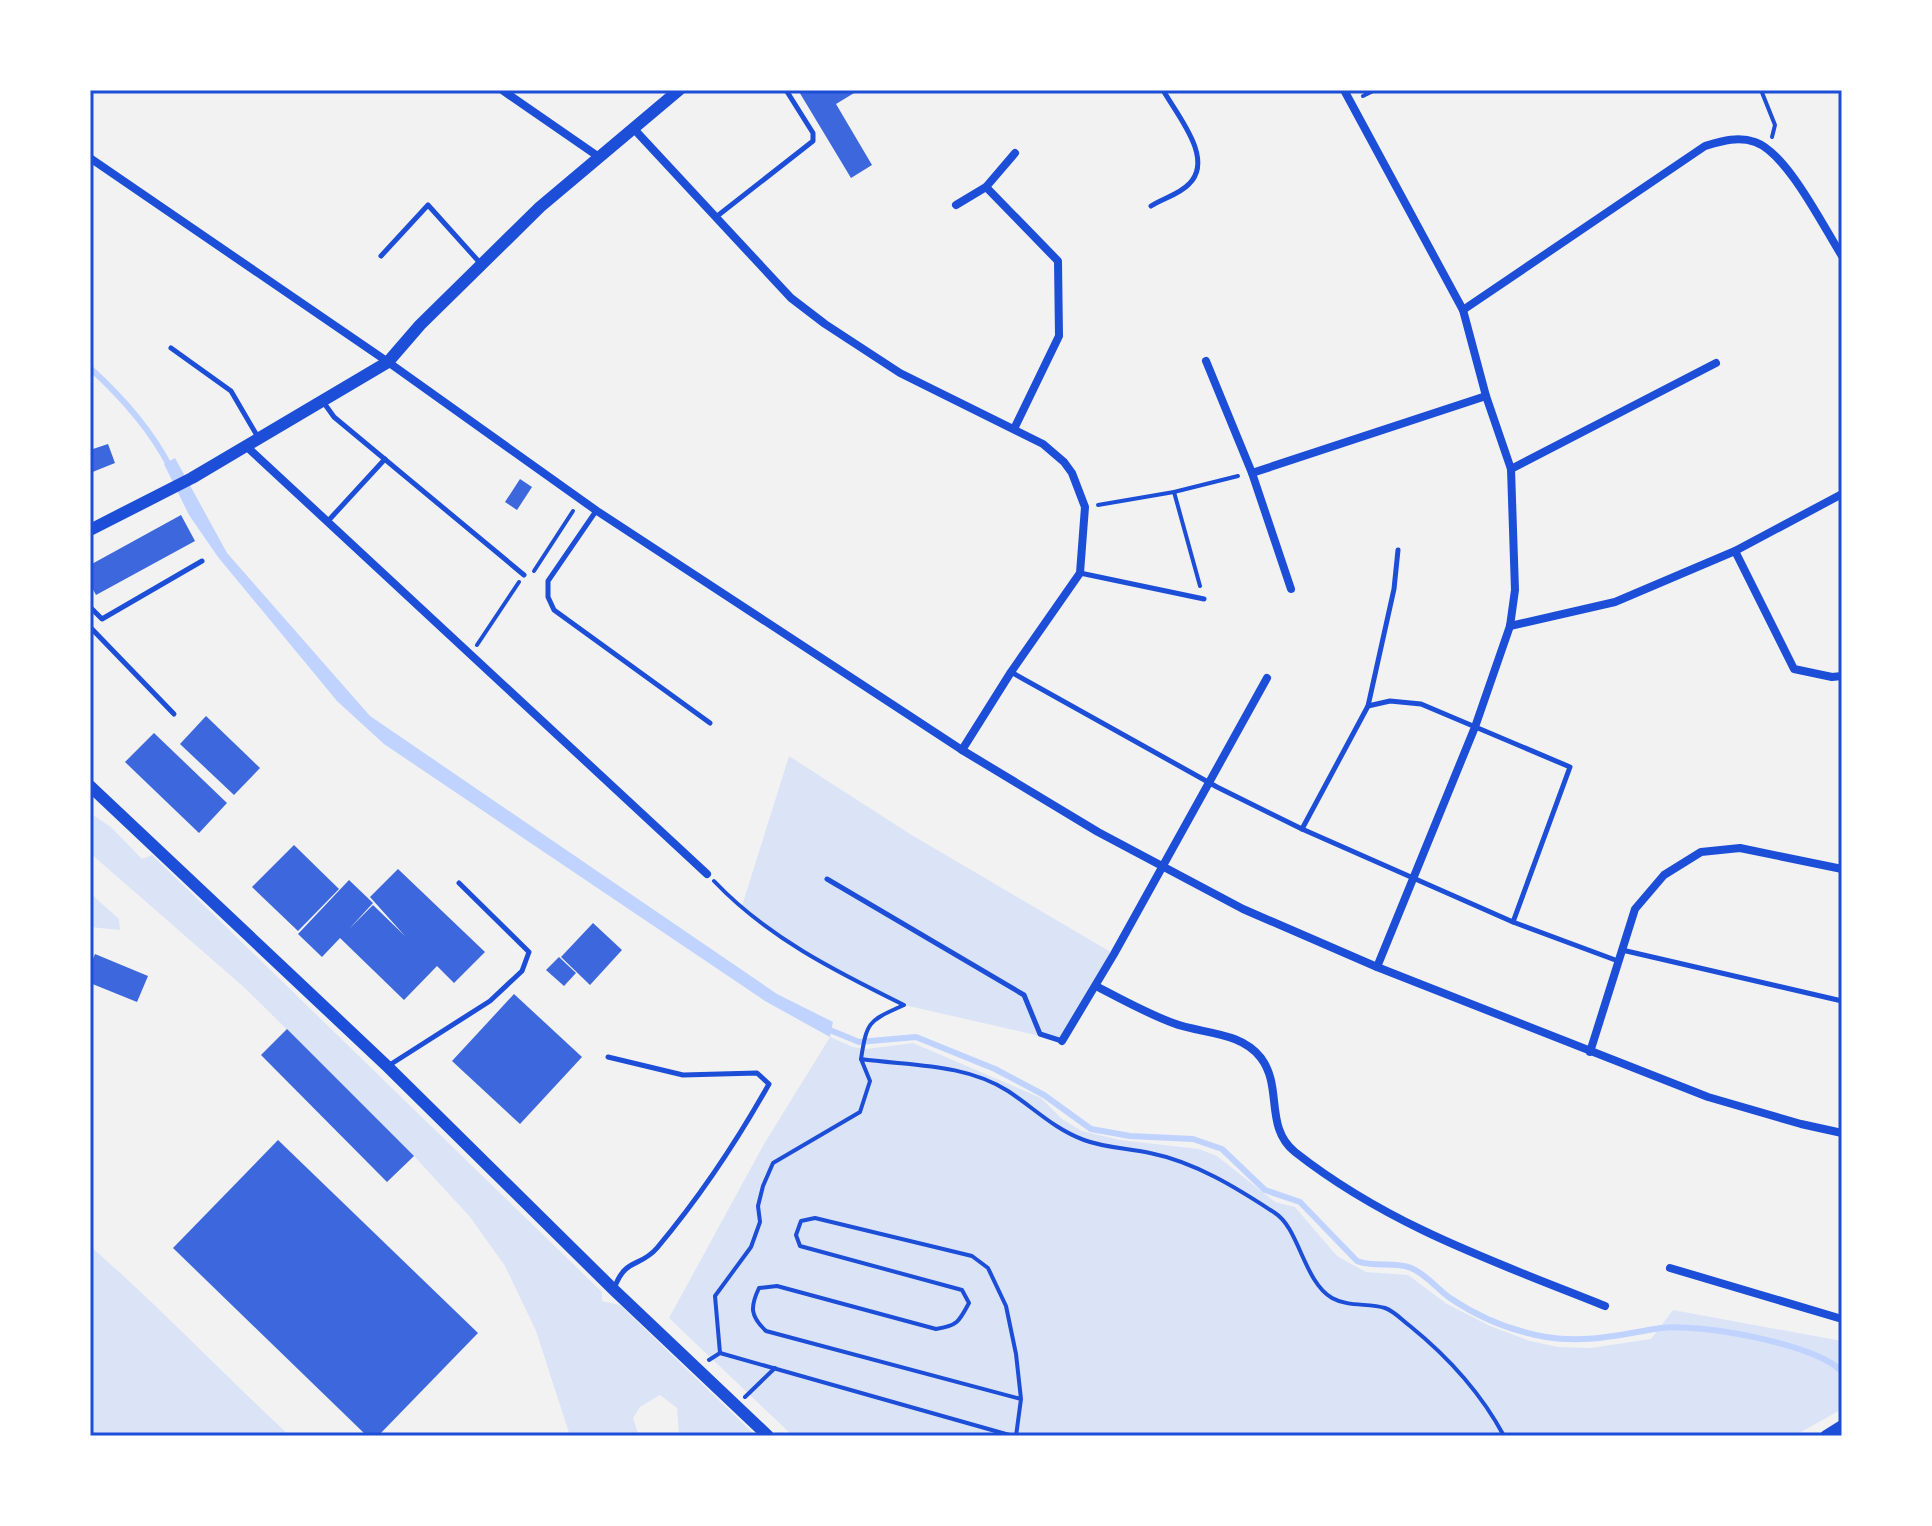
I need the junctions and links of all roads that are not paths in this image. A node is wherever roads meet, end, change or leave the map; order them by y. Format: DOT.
graph roads {
  1 [pos="502,90"];
  2 [pos="679,90"];
  3 [pos="786,90"];
  4 [pos="1163,90"];
  5 [pos="1344,90"];
  6 [pos="633,128"];
  7 [pos="1015,153"];
  8 [pos="599,157"];
  9 [pos="90,158"];
  10 [pos="986,187"];
  11 [pos="956,205"];
  12 [pos="1151,206"];
  13 [pos="716,217"];
  14 [pos="381,256"];
  15 [pos="1842,256"];
  16 [pos="482,264"];
  17 [pos="1463,310"];
  18 [pos="171,348"];
  19 [pos="1206,361"];
  20 [pos="388,362"];
  21 [pos="1716,363"];
  22 [pos="1486,396"];
  23 [pos="324,403"];
  24 [pos="1014,429"];
  25 [pos="259,439"];
  26 [pos="246,446"];
  27 [pos="385,459"];
  28 [pos="1511,469"];
  29 [pos="1252,473"];
  30 [pos="1842,494"];
  31 [pos="597,511"];
  32 [pos="328,521"];
  33 [pos="90,530"];
  34 [pos="1398,550"];
  35 [pos="1735,551"];
  36 [pos="202,561"];
  37 [pos="1080,573"];
  38 [pos="524,575"];
  39 [pos="1291,589"];
  40 [pos="1204,599"];
  41 [pos="90,607"];
  42 [pos="1510,626"];
  43 [pos="90,627"];
  44 [pos="1011,672"];
  45 [pos="1842,676"];
  46 [pos="1267,678"];
  47 [pos="1368,706"];
  48 [pos="174,714"];
  49 [pos="710,723"];
  50 [pos="1475,727"];
  51 [pos="962,750"];
  52 [pos="1209,782"];
  53 [pos="90,786"];
  54 [pos="1302,829"];
  55 [pos="1162,867"];
  56 [pos="1842,869"];
  57 [pos="707,874"];
  58 [pos="827,879"];
  59 [pos="1413,879"];
  60 [pos="459,883"];
  61 [pos="1513,922"];
  62 [pos="1622,950"];
  63 [pos="1618,961"];
  64 [pos="1377,967"];
  65 [pos="1096,986"];
  66 [pos="1842,1001"];
  67 [pos="1062,1041"];
  68 [pos="1590,1052"];
  69 [pos="608,1057"];
  70 [pos="388,1067"];
  71 [pos="1842,1133"];
  72 [pos="1670,1268"];
  73 [pos="614,1290"];
  74 [pos="1605,1306"];
  75 [pos="1842,1319"];
  76 [pos="1842,1426"];
  77 [pos="768,1436"];
  78 [pos="1826,1436"];
  1 -- 8 [label="street"];
  2 -- 6 [label="street"];
  3 -- 13 [label="lane"];
  4 -- 12 [label="lane"];
  5 -- 17 [label="street"];
  6 -- 8 [label="street"];
  6 -- 13 [label="street"];
  7 -- 10 [label="street"];
  8 -- 16 [label="street"];
  9 -- 20 [label="street"];
  10 -- 11 [label="street"];
  10 -- 24 [label="street"];
  13 -- 24 [label="street"];
  14 -- 16 [label="lane"];
  15 -- 17 [label="street"];
  16 -- 20 [label="street"];
  17 -- 22 [label="street"];
  18 -- 25 [label="lane"];
  19 -- 29 [label="street"];
  20 -- 23 [label="street"];
  20 -- 31 [label="street"];
  21 -- 28 [label="street"];
  22 -- 28 [label="street"];
  22 -- 29 [label="street"];
  23 -- 25 [label="street"];
  23 -- 27 [label="lane"];
  24 -- 37 [label="street"];
  25 -- 26 [label="street"];
  26 -- 32 [label="street"];
  26 -- 33 [label="street"];
  27 -- 32 [label="lane"];
  27 -- 38 [label="lane"];
  28 -- 42 [label="street"];
  29 -- 39 [label="street"];
  30 -- 35 [label="street"];
  31 -- 49 [label="lane"];
  31 -- 51 [label="street"];
  32 -- 57 [label="street"];
  34 -- 47 [label="lane"];
  35 -- 42 [label="street"];
  35 -- 45 [label="street"];
  36 -- 41 [label="lane"];
  37 -- 40 [label="lane"];
  37 -- 44 [label="street"];
  42 -- 50 [label="street"];
  43 -- 48 [label="lane"];
  44 -- 51 [label="street"];
  44 -- 52 [label="lane"];
  46 -- 52 [label="street"];
  47 -- 50 [label="lane"];
  47 -- 54 [label="lane"];
  50 -- 59 [label="street"];
  50 -- 61 [label="lane"];
  51 -- 55 [label="street"];
  52 -- 54 [label="lane"];
  52 -- 55 [label="street"];
  53 -- 70 [label="street"];
  54 -- 59 [label="lane"];
  55 -- 64 [label="street"];
  55 -- 65 [label="street"];
  56 -- 62 [label="street"];
  58 -- 67 [label="lane"];
  59 -- 61 [label="lane"];
  59 -- 64 [label="street"];
  60 -- 70 [label="lane"];
  61 -- 63 [label="lane"];
  62 -- 63 [label="street"];
  62 -- 66 [label="lane"];
  63 -- 68 [label="street"];
  64 -- 68 [label="street"];
  65 -- 67 [label="street"];
  65 -- 74 [label="street"];
  68 -- 71 [label="street"];
  69 -- 73 [label="lane"];
  70 -- 73 [label="street"];
  72 -- 75 [label="street"];
  73 -- 77 [label="street"];
  76 -- 78 [label="street"];
}
